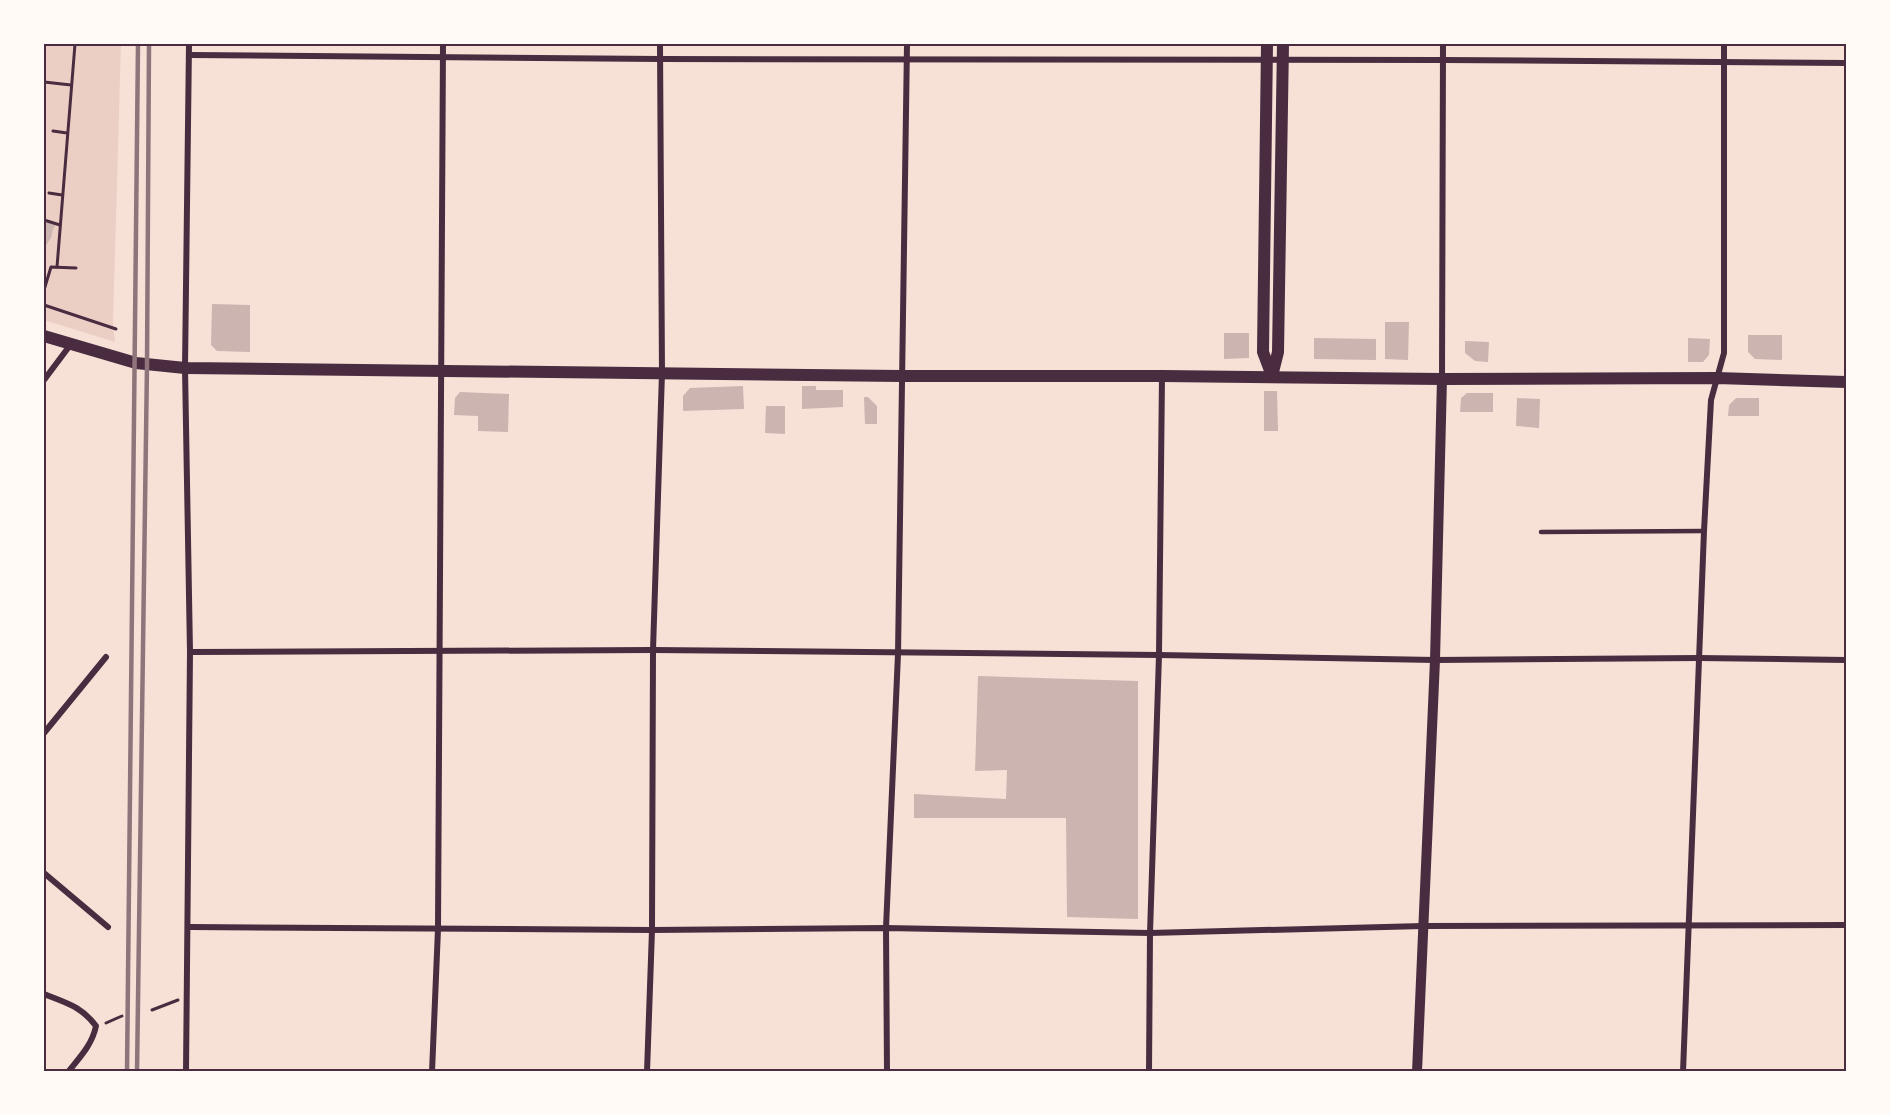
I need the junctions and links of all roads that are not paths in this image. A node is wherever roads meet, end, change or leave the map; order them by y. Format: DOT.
graph roads {
  1 [pos="189,44"];
  2 [pos="442,44"];
  3 [pos="660,44"];
  4 [pos="907,44"];
  5 [pos="1267,44"];
  6 [pos="1283,44"];
  7 [pos="1443,44"];
  8 [pos="1724,44"];
  9 [pos="189,55"];
  10 [pos="442,58"];
  11 [pos="907,58"];
  12 [pos="660,59"];
  13 [pos="1267,59"];
  14 [pos="1283,60"];
  15 [pos="1443,60"];
  16 [pos="1724,62"];
  17 [pos="1846,63"];
  18 [pos="44,336"];
  19 [pos="71,344"];
  20 [pos="185,368"];
  21 [pos="439,371"];
  22 [pos="662,373"];
  23 [pos="901,376"];
  24 [pos="1162,376"];
  25 [pos="1272,376"];
  26 [pos="1717,378"];
  27 [pos="1443,379"];
  28 [pos="44,380"];
  29 [pos="1846,382"];
  30 [pos="1541,531"];
  31 [pos="1704,531"];
  32 [pos="440,650"];
  33 [pos="653,650"];
  34 [pos="190,652"];
  35 [pos="898,654"];
  36 [pos="1159,655"];
  37 [pos="106,657"];
  38 [pos="1699,658"];
  39 [pos="1435,660"];
  40 [pos="1846,660"];
  41 [pos="44,733"];
  42 [pos="44,873"];
  43 [pos="1846,925"];
  44 [pos="1423,926"];
  45 [pos="1688,926"];
  46 [pos="108,927"];
  47 [pos="189,927"];
  48 [pos="886,928"];
  49 [pos="438,929"];
  50 [pos="652,930"];
  51 [pos="1150,933"];
  52 [pos="44,994"];
  53 [pos="68,1071"];
  54 [pos="186,1071"];
  55 [pos="432,1071"];
  56 [pos="647,1071"];
  57 [pos="887,1071"];
  58 [pos="1149,1071"];
  59 [pos="1417,1071"];
  60 [pos="1683,1071"];
  1 -- 9 [label="street"];
  2 -- 10 [label="street"];
  3 -- 12 [label="street"];
  4 -- 11 [label="street"];
  5 -- 13 [label="main road"];
  6 -- 14 [label="main road"];
  7 -- 15 [label="street"];
  8 -- 16 [label="street"];
  9 -- 10 [label="street"];
  9 -- 20 [label="street"];
  10 -- 12 [label="street"];
  10 -- 21 [label="street"];
  11 -- 12 [label="street"];
  11 -- 13 [label="street"];
  11 -- 23 [label="street"];
  12 -- 22 [label="street"];
  13 -- 14 [label="street"];
  13 -- 25 [label="main road"];
  14 -- 15 [label="street"];
  14 -- 25 [label="main road"];
  15 -- 16 [label="street"];
  15 -- 27 [label="street"];
  16 -- 17 [label="street"];
  16 -- 26 [label="street"];
  18 -- 19 [label="main road"];
  19 -- 20 [label="main road"];
  19 -- 28 [label="street"];
  20 -- 21 [label="main road"];
  20 -- 34 [label="street"];
  21 -- 22 [label="main road"];
  21 -- 32 [label="street"];
  22 -- 23 [label="main road"];
  22 -- 33 [label="street"];
  23 -- 24 [label="main road"];
  23 -- 35 [label="street"];
  24 -- 25 [label="main road"];
  24 -- 36 [label="street"];
  25 -- 27 [label="main road"];
  26 -- 27 [label="main road"];
  26 -- 29 [label="main road"];
  26 -- 31 [label="street"];
  27 -- 39 [label="street"];
  30 -- 31 [label="lane"];
  31 -- 38 [label="street"];
  32 -- 33 [label="street"];
  32 -- 34 [label="street"];
  32 -- 49 [label="street"];
  33 -- 35 [label="street"];
  33 -- 50 [label="street"];
  34 -- 47 [label="street"];
  35 -- 36 [label="street"];
  35 -- 48 [label="street"];
  36 -- 39 [label="street"];
  36 -- 51 [label="street"];
  37 -- 41 [label="street"];
  38 -- 39 [label="street"];
  38 -- 40 [label="street"];
  38 -- 45 [label="street"];
  39 -- 44 [label="street"];
  42 -- 46 [label="street"];
  43 -- 45 [label="street"];
  44 -- 45 [label="street"];
  44 -- 51 [label="street"];
  44 -- 59 [label="street"];
  45 -- 60 [label="street"];
  47 -- 49 [label="street"];
  47 -- 54 [label="street"];
  48 -- 50 [label="street"];
  48 -- 51 [label="street"];
  48 -- 57 [label="street"];
  49 -- 50 [label="street"];
  49 -- 55 [label="street"];
  50 -- 56 [label="street"];
  51 -- 58 [label="street"];
  52 -- 53 [label="street"];
}
